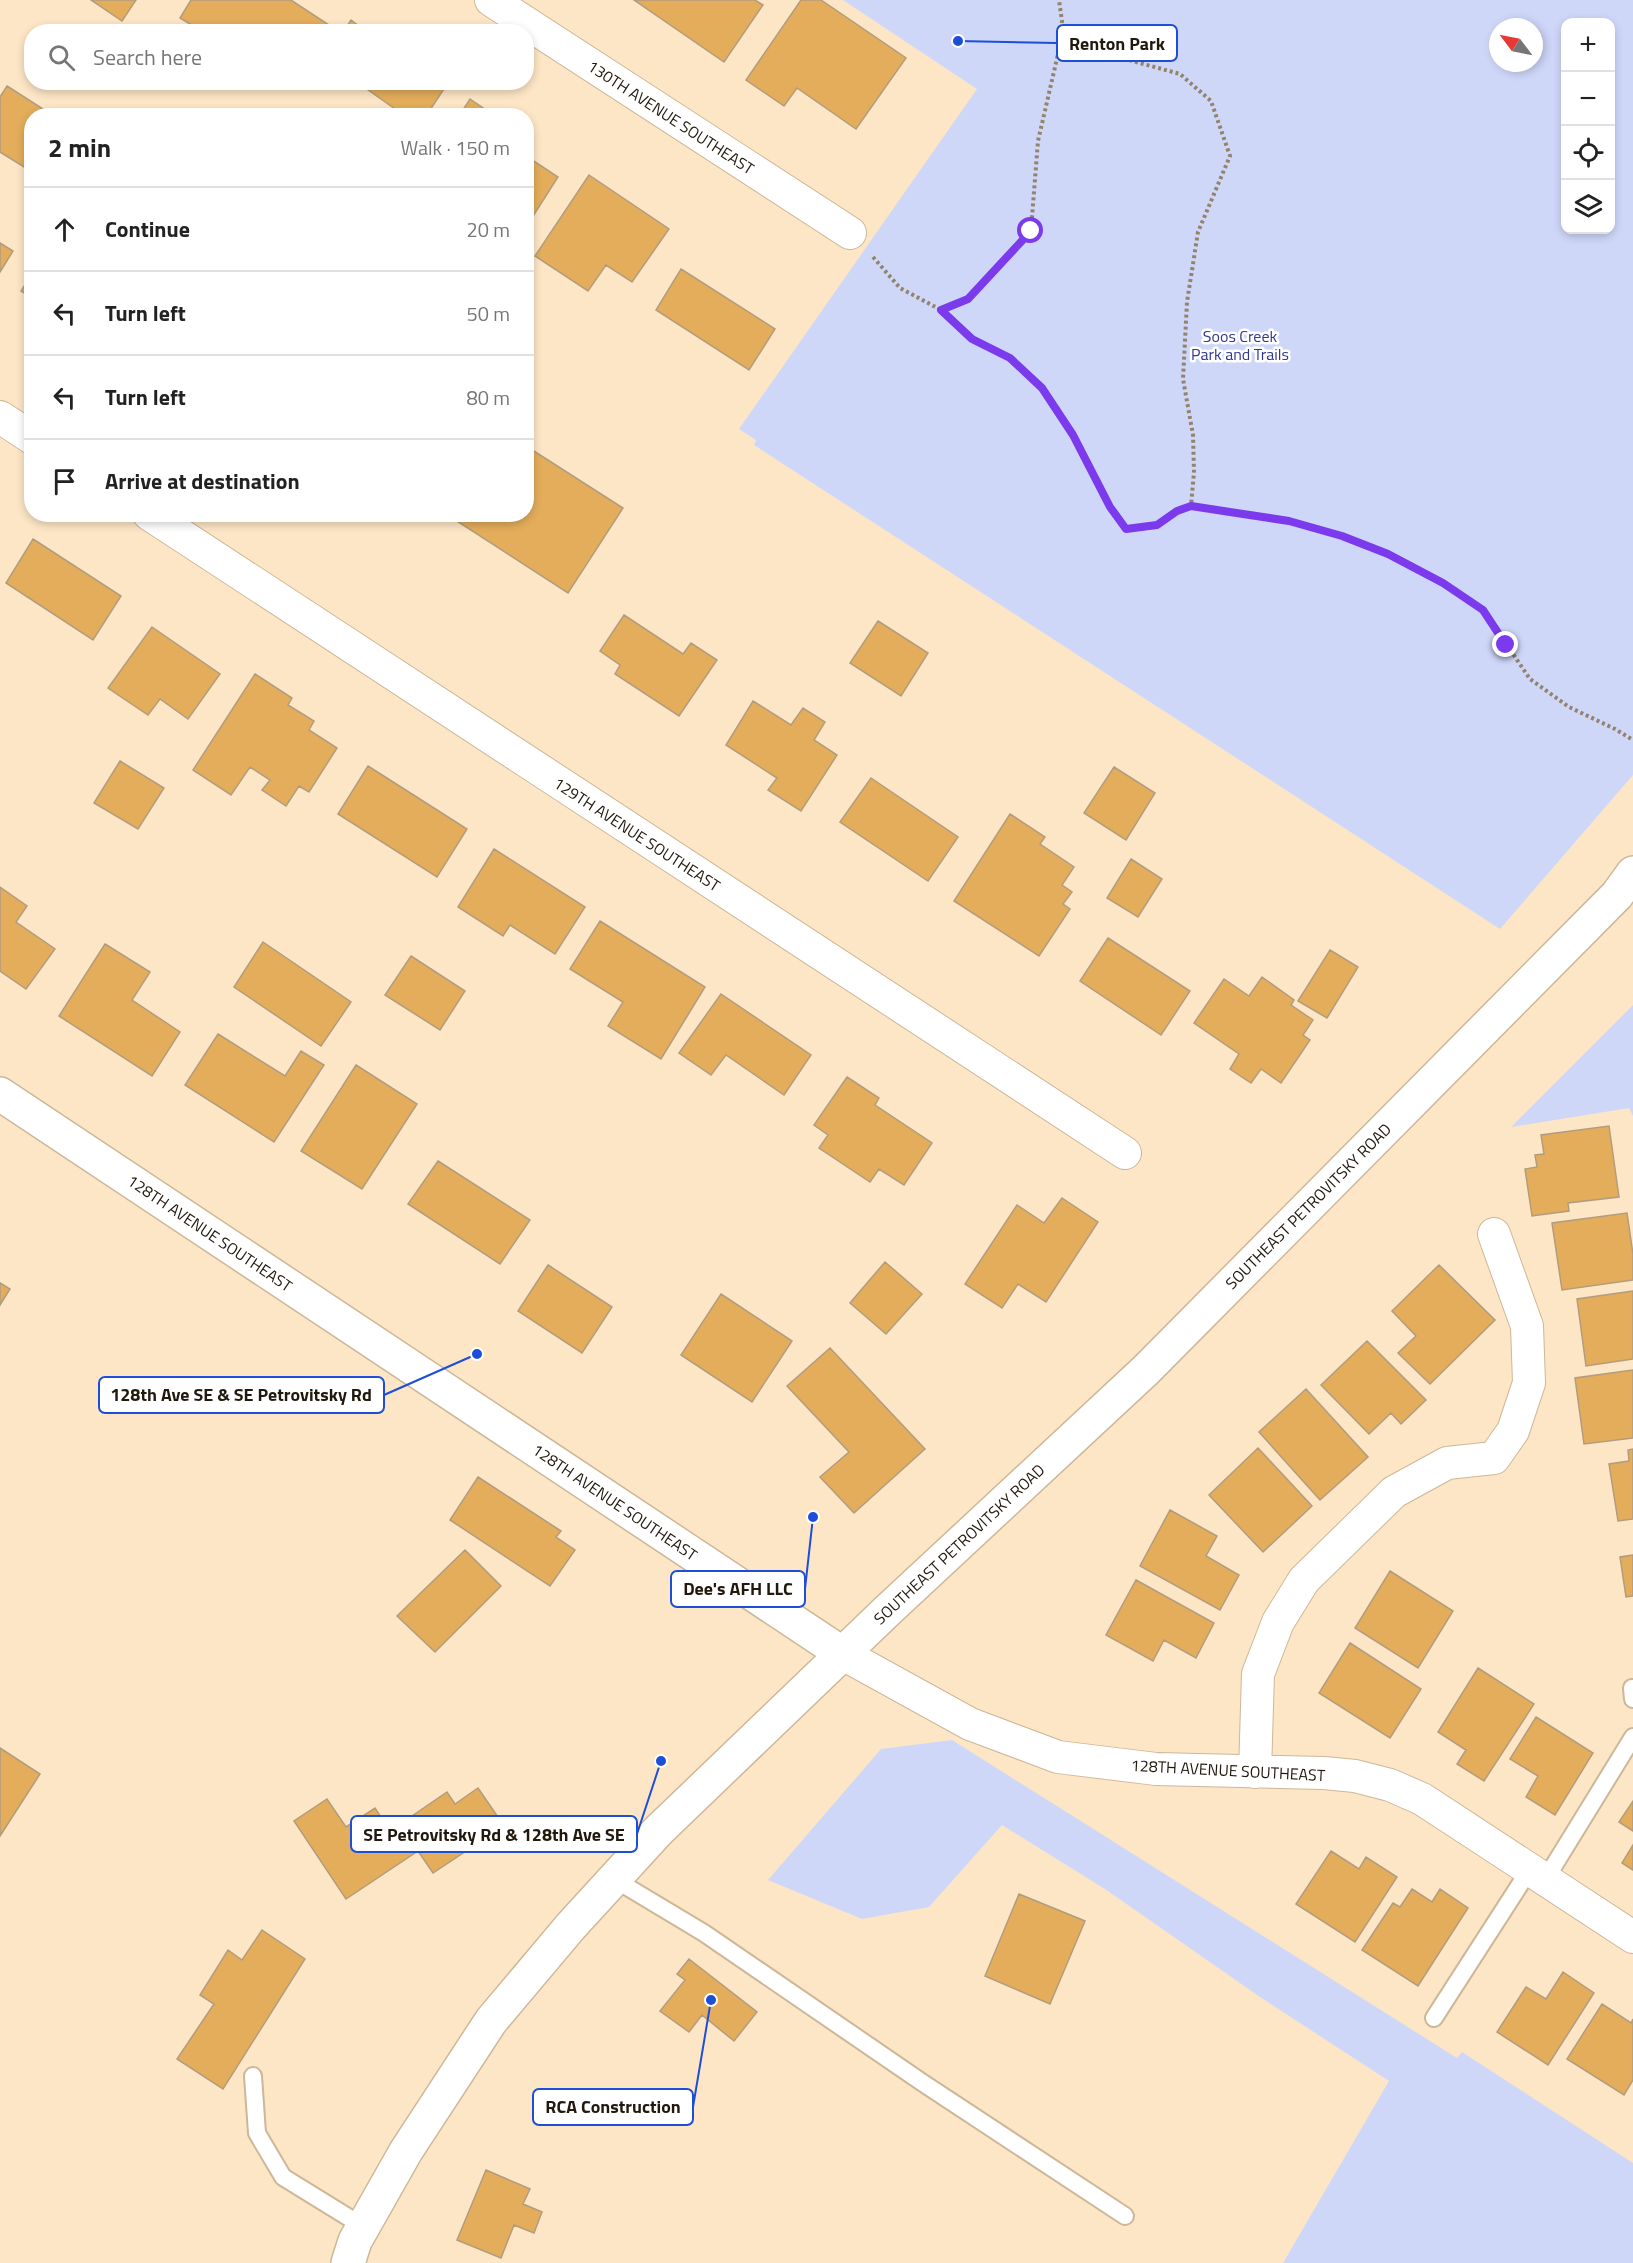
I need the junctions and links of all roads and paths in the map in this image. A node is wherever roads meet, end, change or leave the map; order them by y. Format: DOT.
graph roads {
  1 [pos="492,0"];
  2 [pos="1059,0"];
  3 [pos="529,24"];
  4 [pos="534,27"];
  5 [pos="1058,54"];
  6 [pos="850,233"];
  7 [pos="941,310"];
  8 [pos="0,417"];
  9 [pos="24,433"];
  10 [pos="1191,506"];
  11 [pos="161,522"];
  12 [pos="1633,740"];
  13 [pos="1633,873"];
  14 [pos="0,1094"];
  15 [pos="1125,1153"];
  16 [pos="1494,1234"];
  17 [pos="843,1654"];
  18 [pos="1633,1737"];
  19 [pos="1255,1772"];
  20 [pos="1537,1874"];
  21 [pos="614,1879"];
  22 [pos="1633,1937"];
  23 [pos="1434,2018"];
  24 [pos="253,2076"];
  25 [pos="1125,2216"];
  26 [pos="364,2227"];
  27 [pos="348,2263"];
  1 -- 3 [label="street, 130TH AVENUE SOUTHEAST"];
  2 -- 5 [label="path"];
  4 -- 6 [label="street, 130TH AVENUE SOUTHEAST"];
  5 -- 7 [label="path"];
  5 -- 10 [label="path"];
  6 -- 7 [label="path"];
  7 -- 10 [label="path"];
  8 -- 9 [label="street"];
  10 -- 12 [label="path"];
  11 -- 15 [label="street, 129TH AVENUE SOUTHEAST"];
  13 -- 17 [label="main road, SOUTHEAST PETROVITSKY ROAD"];
  14 -- 17 [label="main road, 128TH AVENUE SOUTHEAST"];
  16 -- 19 [label="street"];
  17 -- 19 [label="street, 128TH AVENUE SOUTHEAST"];
  17 -- 21 [label="main road, SOUTHEAST PETROVITSKY ROAD"];
  18 -- 20 [label="lane"];
  19 -- 20 [label="street, 128TH AVENUE SOUTHEAST"];
  20 -- 22 [label="street, 128TH AVENUE SOUTHEAST"];
  20 -- 23 [label="lane"];
  21 -- 25 [label="lane"];
  21 -- 26 [label="main road, SOUTHEAST PETROVITSKY ROAD"];
  24 -- 26 [label="lane"];
  26 -- 27 [label="main road, SOUTHEAST PETROVITSKY ROAD"];
}
